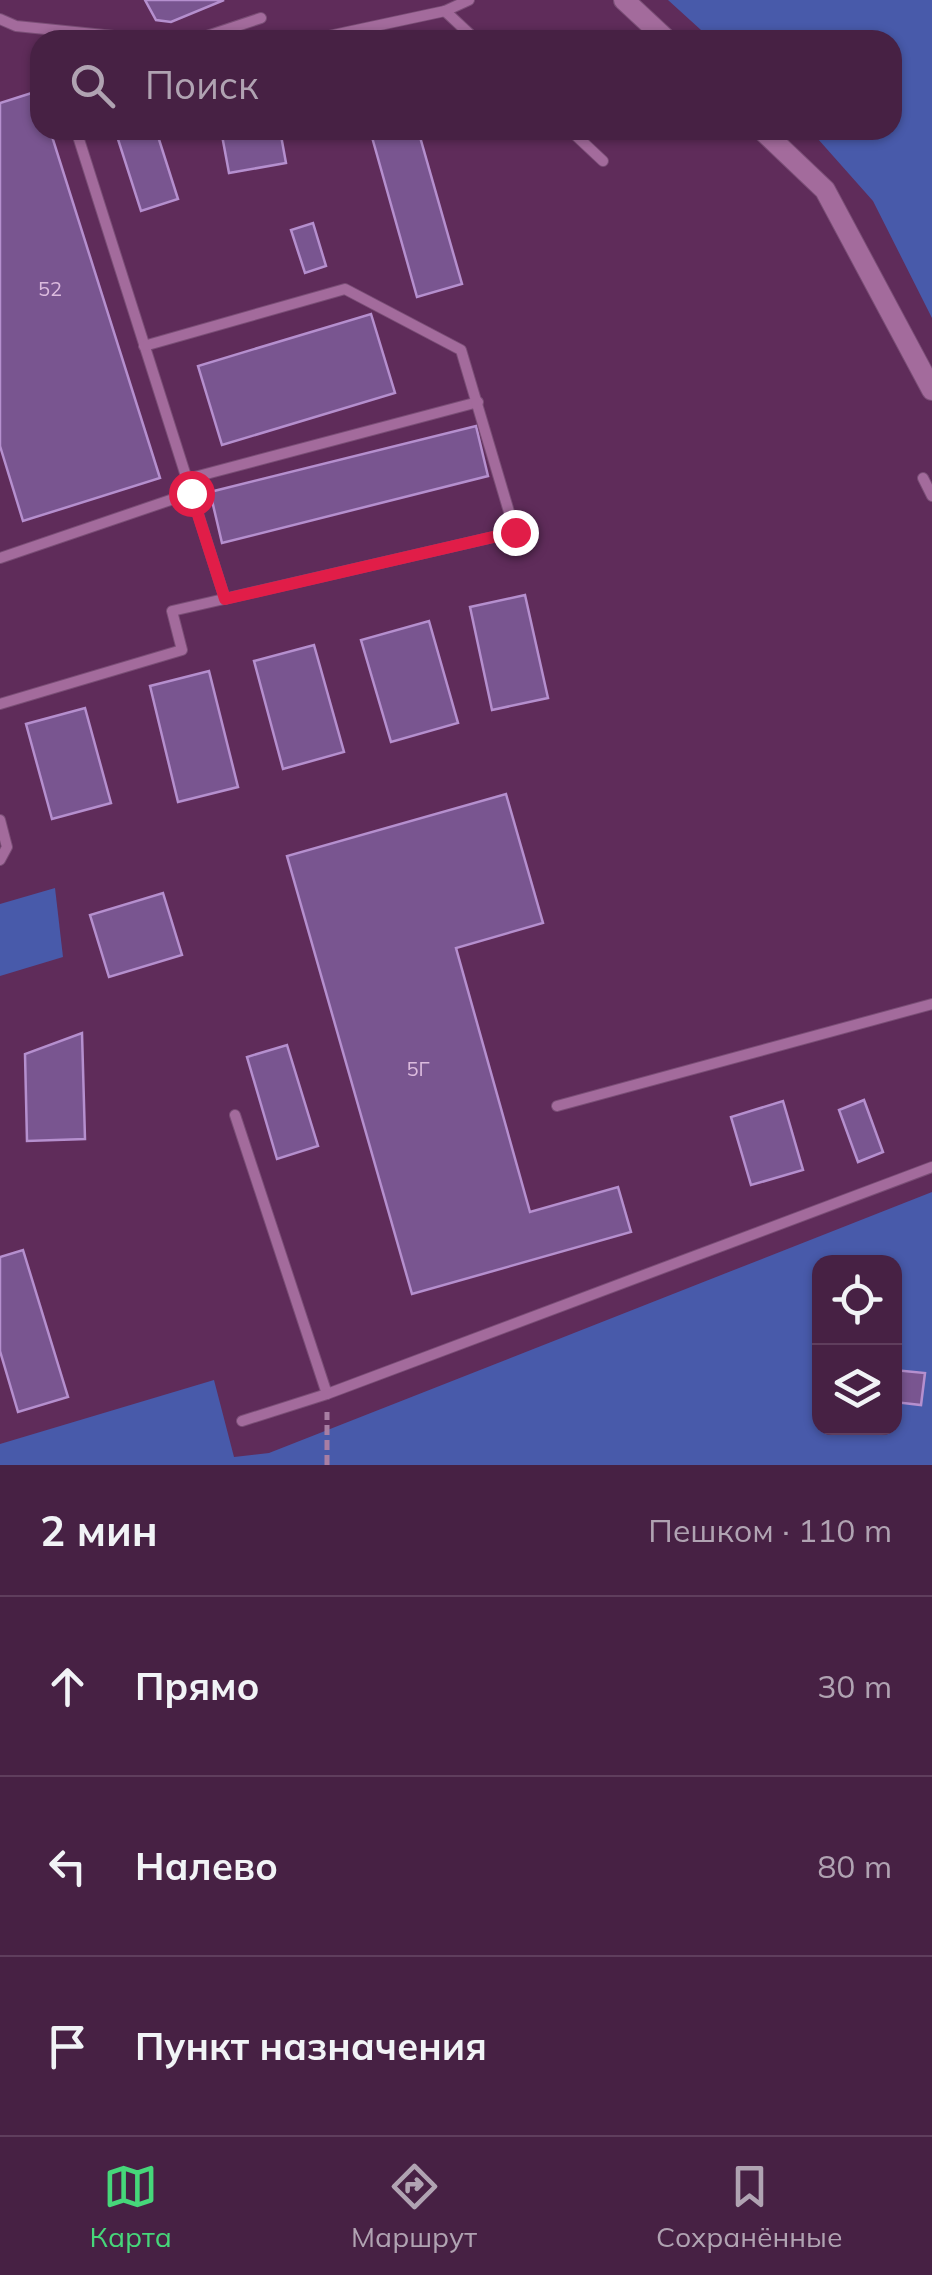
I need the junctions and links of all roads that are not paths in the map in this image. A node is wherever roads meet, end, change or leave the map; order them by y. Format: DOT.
graph roads {
  1 [pos="469,0"];
  2 [pos="624,0"];
  3 [pos="445,11"];
  4 [pos="261,18"];
  5 [pos="0,19"];
  6 [pos="30,30"];
  7 [pos="225,30"];
  8 [pos="357,30"];
  9 [pos="465,30"];
  10 [pos="656,30"];
  11 [pos="79,140"];
  12 [pos="581,140"];
  13 [pos="772,140"];
  14 [pos="603,161"];
  15 [pos="144,346"];
  16 [pos="932,390"];
  17 [pos="478,402"];
  18 [pos="186,478"];
  19 [pos="924,478"];
  20 [pos="191,493"];
  21 [pos="932,496"];
  22 [pos="0,558"];
  23 [pos="225,599"];
  24 [pos="0,704"];
  25 [pos="0,820"];
  26 [pos="0,860"];
  27 [pos="932,1004"];
  28 [pos="557,1106"];
  29 [pos="235,1115"];
  30 [pos="932,1167"];
  31 [pos="327,1394"];
  32 [pos="242,1422"];
  1 -- 3 [label="lane"];
  2 -- 10 [label="street"];
  3 -- 8 [label="lane"];
  3 -- 9 [label="lane"];
  4 -- 7 [label="lane"];
  5 -- 6 [label="lane"];
  11 -- 15 [label="lane"];
  12 -- 14 [label="lane"];
  13 -- 16 [label="street"];
  15 -- 17 [label="lane"];
  15 -- 18 [label="lane"];
  17 -- 18 [label="lane"];
  17 -- 23 [label="lane"];
  18 -- 20 [label="lane"];
  19 -- 21 [label="lane"];
  20 -- 22 [label="lane"];
  20 -- 23 [label="lane"];
  23 -- 24 [label="lane"];
  25 -- 26 [label="lane"];
  27 -- 28 [label="lane"];
  29 -- 31 [label="lane"];
  30 -- 31 [label="lane"];
  31 -- 32 [label="lane"];
}
